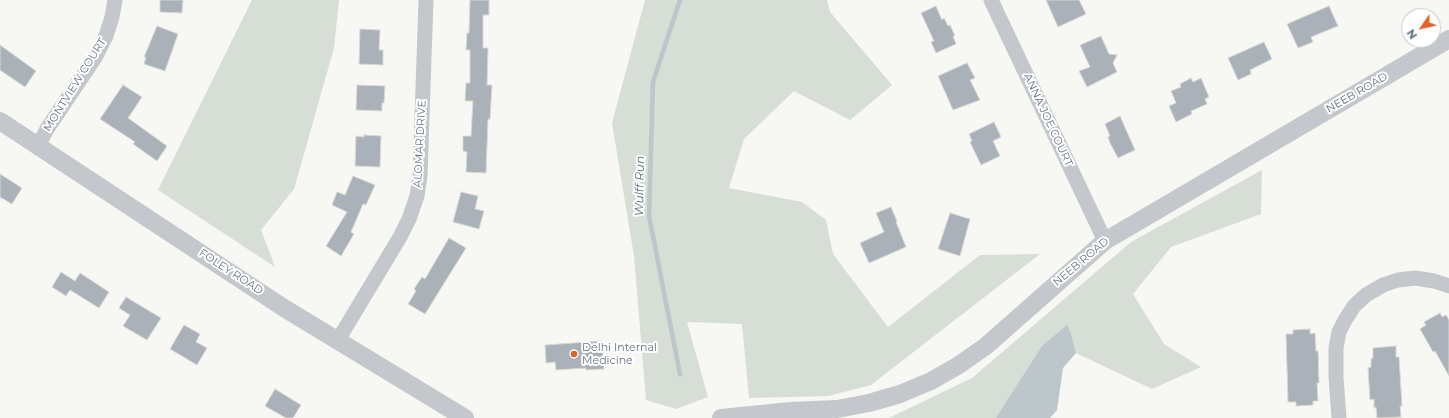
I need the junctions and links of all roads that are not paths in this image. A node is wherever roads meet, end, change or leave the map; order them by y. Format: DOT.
graph roads {
  1 [pos="115,0"];
  2 [pos="426,0"];
  3 [pos="991,0"];
  4 [pos="1449,39"];
  5 [pos="0,121"];
  6 [pos="38,146"];
  7 [pos="1105,240"];
  8 [pos="1449,286"];
  9 [pos="338,340"];
  10 [pos="465,418"];
  11 [pos="721,418"];
  12 [pos="1339,418"];
  1 -- 6 [label="street, MONTVIEW COURT"];
  2 -- 9 [label="street, ALOMAR DRIVE"];
  3 -- 7 [label="street, ANNA JOE COURT"];
  4 -- 7 [label="street, NEEB ROAD"];
  5 -- 6 [label="street, FOLEY ROAD"];
  6 -- 9 [label="street, FOLEY ROAD"];
  7 -- 11 [label="street, NEEB ROAD"];
  8 -- 12 [label="street"];
  9 -- 10 [label="street, FOLEY ROAD"];
}
